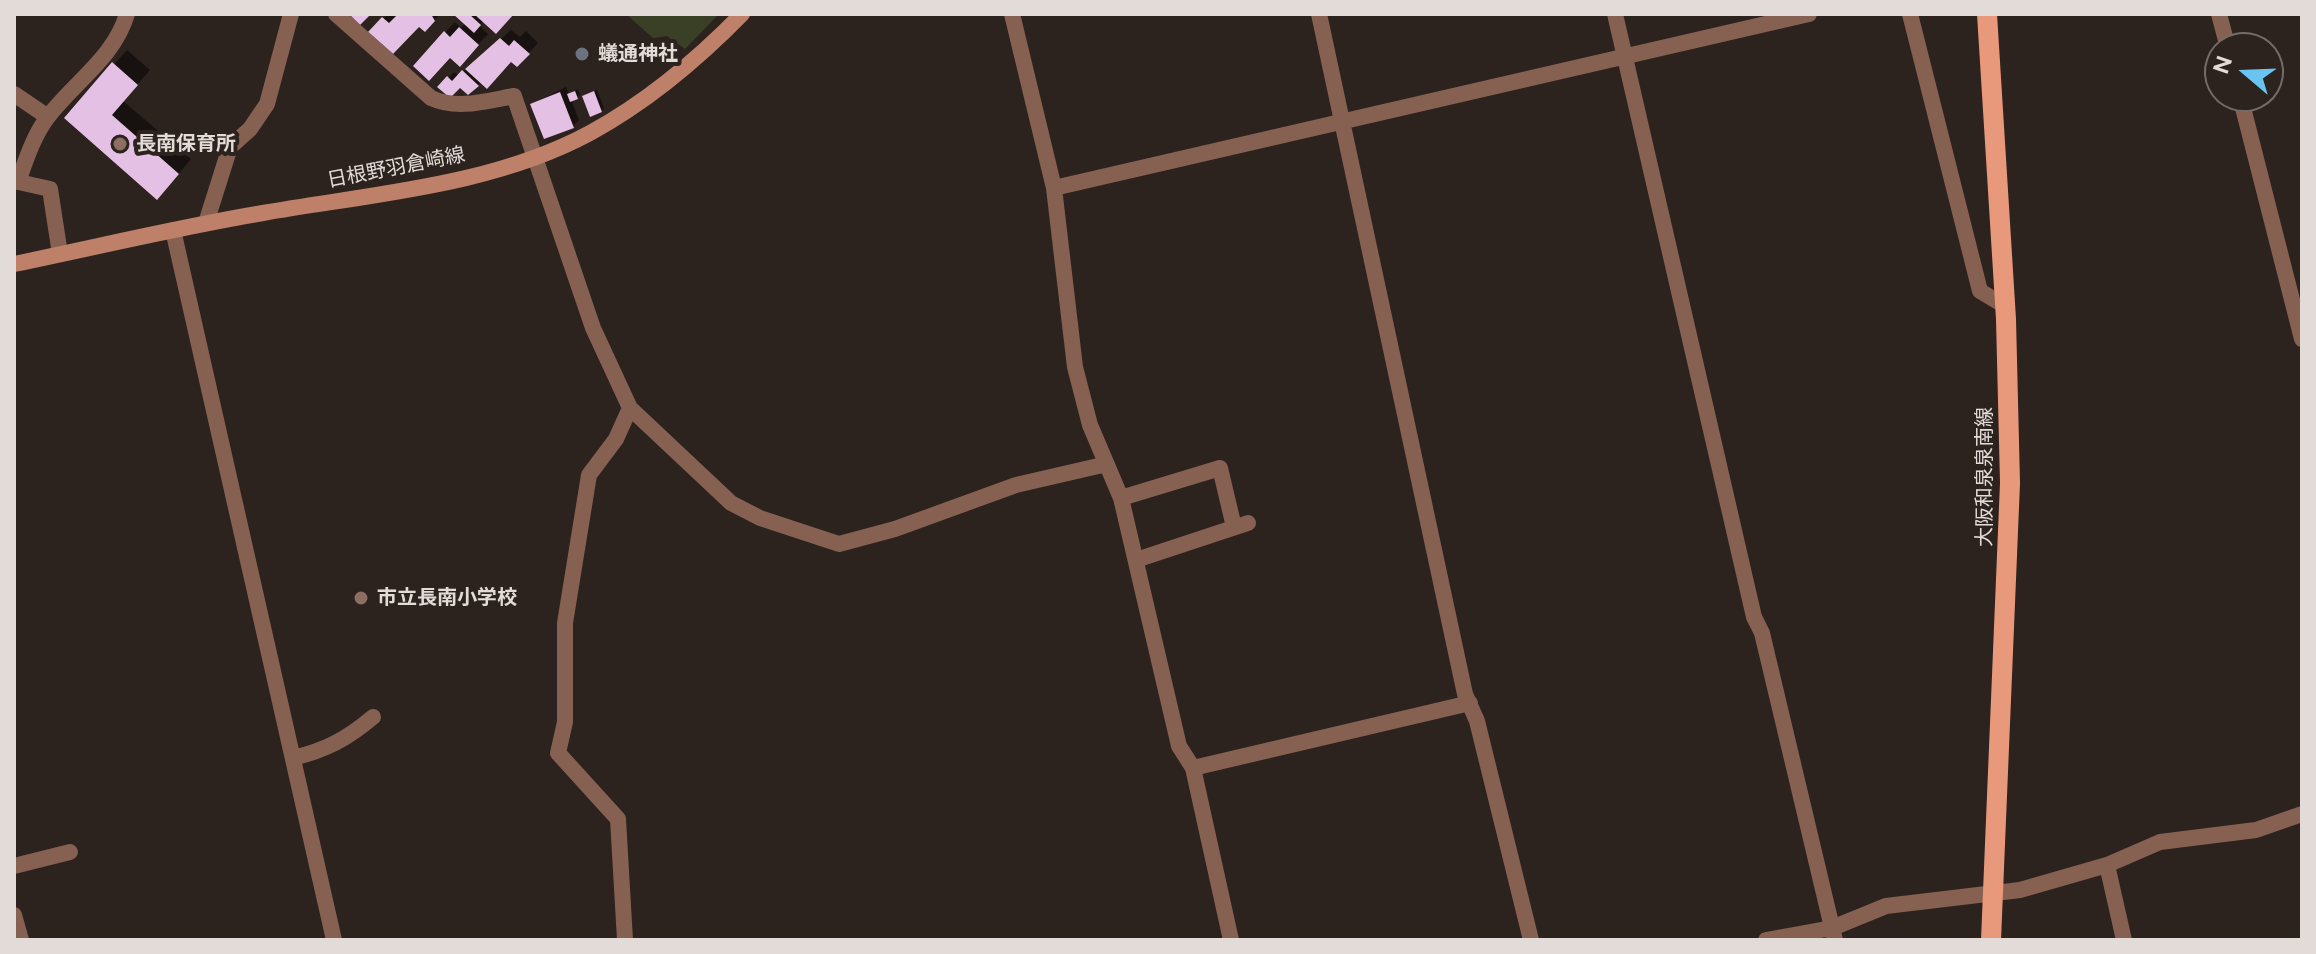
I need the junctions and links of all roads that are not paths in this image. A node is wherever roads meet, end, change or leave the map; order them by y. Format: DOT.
graph roads {
  1 [pos="127,14"];
  2 [pos="291,14"];
  3 [pos="336,14"];
  4 [pos="742,14"];
  5 [pos="1012,14"];
  6 [pos="1319,14"];
  7 [pos="1615,14"];
  8 [pos="1809,14"];
  9 [pos="1910,14"];
  10 [pos="1987,14"];
  11 [pos="1625,56"];
  12 [pos="14,94"];
  13 [pos="2244,112"];
  14 [pos="48,117"];
  15 [pos="1344,121"];
  16 [pos="535,157"];
  17 [pos="16,181"];
  18 [pos="1054,188"];
  19 [pos="206,223"];
  20 [pos="173,230"];
  21 [pos="60,254"];
  22 [pos="14,264"];
  23 [pos="2005,306"];
  24 [pos="2302,339"];
  25 [pos="630,408"];
  26 [pos="1107,464"];
  27 [pos="1121,498"];
  28 [pos="1136,560"];
  29 [pos="1470,703"];
  30 [pos="373,717"];
  31 [pos="293,758"];
  32 [pos="1193,768"];
  33 [pos="2302,814"];
  34 [pos="70,852"];
  35 [pos="2107,865"];
  36 [pos="14,866"];
  37 [pos="1993,893"];
  38 [pos="14,915"];
  39 [pos="1834,934"];
  40 [pos="21,940"];
  41 [pos="334,940"];
  42 [pos="625,940"];
  43 [pos="1231,940"];
  44 [pos="1531,940"];
  45 [pos="1766,940"];
  46 [pos="1991,940"];
  47 [pos="2124,940"];
  1 -- 14 [label="street"];
  2 -- 19 [label="street"];
  3 -- 16 [label="street"];
  4 -- 16 [label="main road, 日根野羽倉崎線"];
  5 -- 18 [label="street"];
  6 -- 15 [label="street"];
  7 -- 11 [label="street"];
  8 -- 11 [label="street"];
  9 -- 23 [label="street"];
  10 -- 23 [label="main road, 大阪和泉泉南線"];
  11 -- 15 [label="street"];
  11 -- 39 [label="street"];
  12 -- 14 [label="street"];
  13 -- 24 [label="street"];
  14 -- 17 [label="street"];
  15 -- 18 [label="street"];
  15 -- 29 [label="street"];
  16 -- 19 [label="main road, 日根野羽倉崎線"];
  16 -- 25 [label="street"];
  17 -- 21 [label="street"];
  18 -- 26 [label="street"];
  19 -- 20 [label="main road, 日根野羽倉崎線"];
  20 -- 21 [label="main road, 日根野羽倉崎線"];
  20 -- 31 [label="street"];
  21 -- 22 [label="main road, 日根野羽倉崎線"];
  23 -- 37 [label="main road, 大阪和泉泉南線"];
  25 -- 26 [label="street"];
  25 -- 42 [label="street"];
  26 -- 27 [label="street"];
  27 -- 28 [label="street"];
  27 -- 28 [label="street"];
  28 -- 32 [label="street"];
  29 -- 32 [label="street"];
  29 -- 44 [label="street"];
  30 -- 31 [label="street"];
  31 -- 41 [label="street"];
  32 -- 43 [label="street"];
  33 -- 35 [label="street"];
  34 -- 36 [label="street"];
  35 -- 37 [label="street"];
  35 -- 47 [label="street"];
  37 -- 39 [label="street"];
  37 -- 46 [label="main road, 大阪和泉泉南線"];
  38 -- 40 [label="street"];
  39 -- 45 [label="street"];
}
